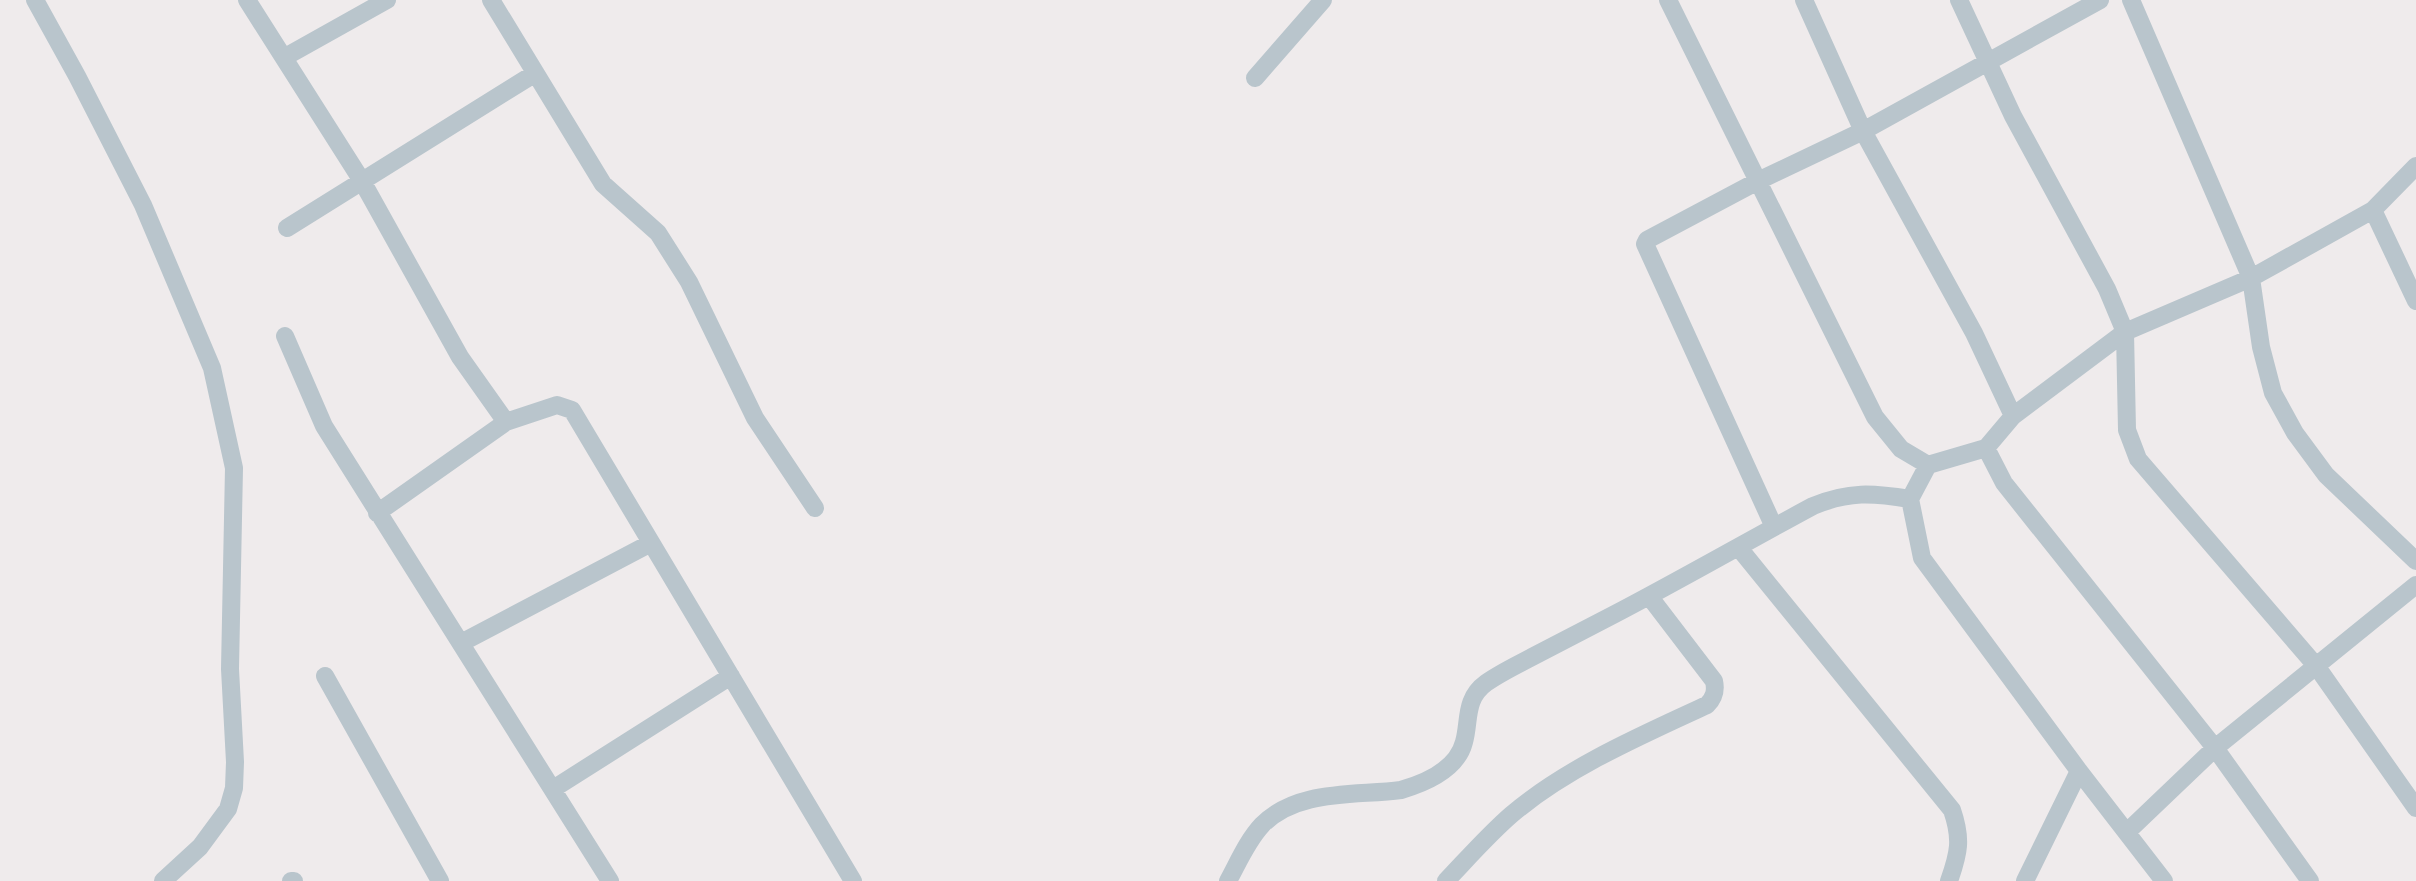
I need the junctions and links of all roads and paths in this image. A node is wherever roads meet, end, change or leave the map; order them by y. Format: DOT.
graph roads {
  1 [pos="35,0"];
  2 [pos="247,0"];
  3 [pos="386,0"];
  4 [pos="491,0"];
  5 [pos="1324,0"];
  6 [pos="1668,0"];
  7 [pos="1804,0"];
  8 [pos="1959,0"];
  9 [pos="2100,0"];
  10 [pos="2131,0"];
  11 [pos="285,56"];
  12 [pos="1988,63"];
  13 [pos="534,74"];
  14 [pos="1255,78"];
  15 [pos="1864,132"];
  16 [pos="2416,166"];
  17 [pos="362,181"];
  18 [pos="1758,181"];
  19 [pos="2373,210"];
  20 [pos="287,228"];
  21 [pos="2251,278"];
  22 [pos="2416,301"];
  23 [pos="2125,332"];
  24 [pos="285,336"];
  25 [pos="2013,416"];
  26 [pos="506,422"];
  27 [pos="1986,448"];
  28 [pos="1928,465"];
  29 [pos="1910,499"];
  30 [pos="815,508"];
  31 [pos="377,513"];
  32 [pos="1774,527"];
  33 [pos="651,543"];
  34 [pos="1739,548"];
  35 [pos="2416,561"];
  36 [pos="2416,586"];
  37 [pos="1649,596"];
  38 [pos="461,643"];
  39 [pos="2317,667"];
  40 [pos="325,676"];
  41 [pos="731,676"];
  42 [pos="2215,748"];
  43 [pos="2079,771"];
  44 [pos="553,789"];
  45 [pos="2416,808"];
  46 [pos="2127,832"];
  47 [pos="2158,878"];
  48 [pos="163,881"];
  49 [pos="440,881"];
  50 [pos="610,881"];
  51 [pos="853,881"];
  52 [pos="1228,881"];
  53 [pos="1446,881"];
  54 [pos="1949,881"];
  55 [pos="2025,881"];
  56 [pos="2310,881"];
  1 -- 48 [label="street"];
  2 -- 11 [label="street"];
  3 -- 11 [label="street"];
  4 -- 13 [label="street"];
  5 -- 14 [label="street"];
  6 -- 18 [label="street"];
  7 -- 15 [label="street"];
  8 -- 12 [label="street"];
  9 -- 12 [label="street"];
  10 -- 21 [label="street"];
  11 -- 17 [label="street"];
  12 -- 15 [label="street"];
  12 -- 23 [label="street"];
  13 -- 17 [label="street"];
  13 -- 30 [label="street"];
  15 -- 18 [label="street"];
  15 -- 25 [label="street"];
  16 -- 19 [label="street"];
  17 -- 20 [label="street"];
  17 -- 26 [label="street"];
  18 -- 28 [label="street"];
  18 -- 32 [label="street"];
  19 -- 21 [label="street"];
  19 -- 22 [label="street"];
  21 -- 23 [label="street"];
  21 -- 35 [label="street"];
  23 -- 25 [label="street"];
  23 -- 39 [label="street"];
  24 -- 31 [label="street"];
  25 -- 27 [label="street"];
  26 -- 31 [label="street"];
  26 -- 33 [label="street"];
  27 -- 28 [label="street"];
  27 -- 42 [label="street"];
  28 -- 29 [label="street"];
  29 -- 32 [label="street"];
  29 -- 43 [label="street"];
  31 -- 38 [label="street"];
  32 -- 34 [label="street"];
  33 -- 38 [label="street"];
  33 -- 41 [label="street"];
  34 -- 37 [label="street"];
  34 -- 54 [label="street"];
  36 -- 39 [label="street"];
  37 -- 52 [label="street"];
  37 -- 53 [label="street"];
  38 -- 44 [label="street"];
  39 -- 42 [label="street"];
  39 -- 45 [label="street"];
  40 -- 49 [label="street"];
  41 -- 44 [label="street"];
  41 -- 51 [label="street"];
  42 -- 46 [label="street"];
  42 -- 56 [label="street"];
  43 -- 46 [label="street"];
  43 -- 55 [label="street"];
  44 -- 50 [label="street"];
  46 -- 47 [label="street"];
}
